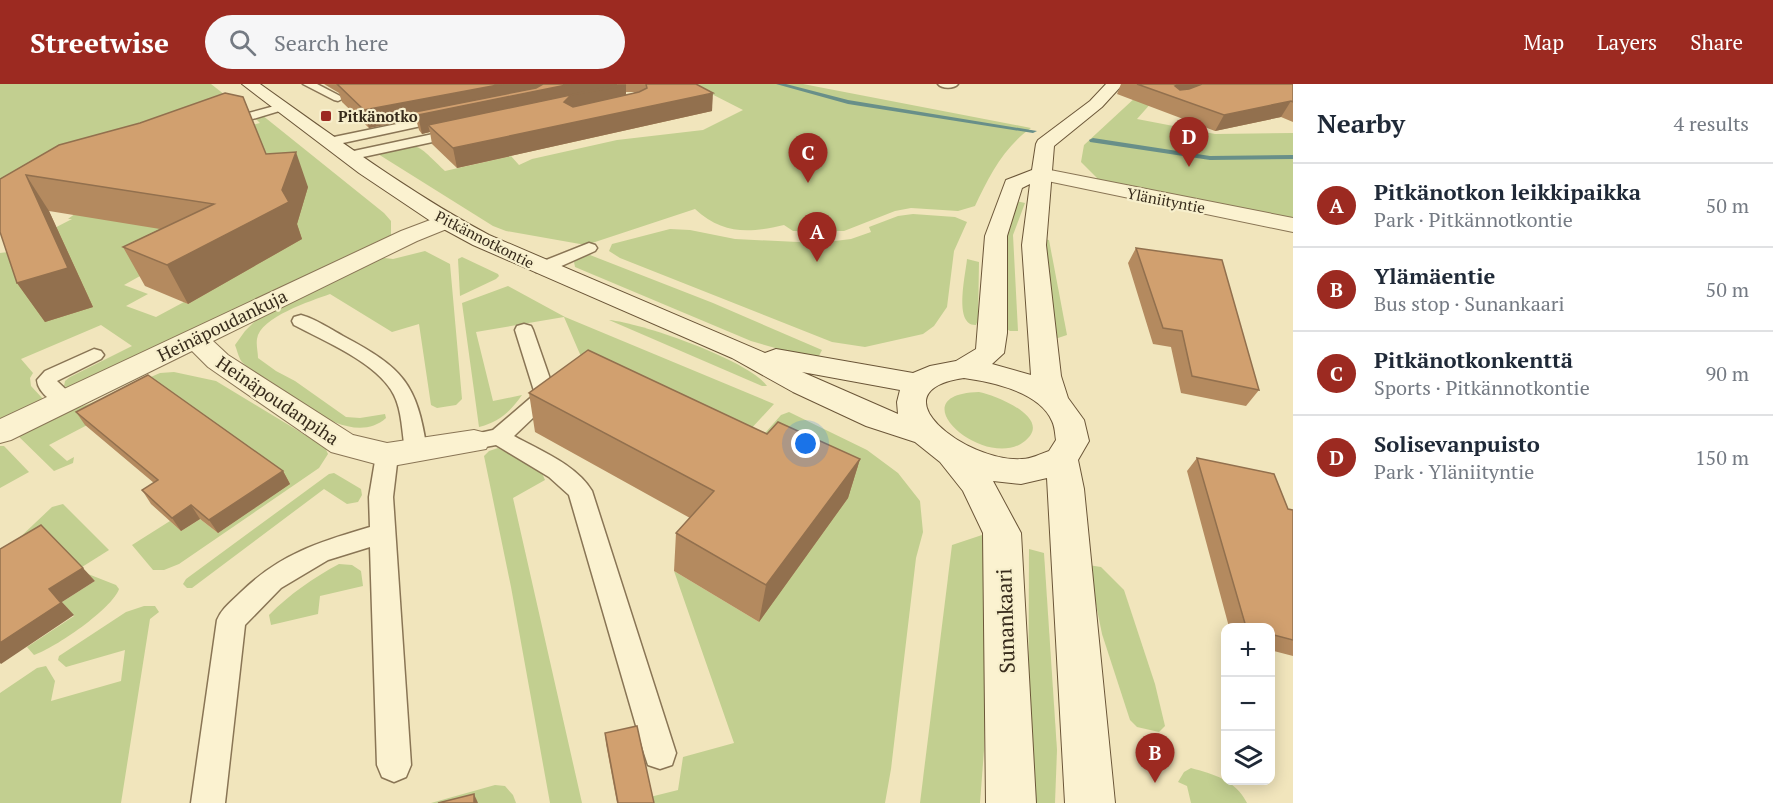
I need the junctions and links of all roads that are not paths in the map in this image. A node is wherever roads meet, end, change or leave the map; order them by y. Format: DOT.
graph roads {
  1 [pos="250,84"];
  2 [pos="308,84"];
  3 [pos="943,84"];
  4 [pos="953,84"];
  5 [pos="1115,84"];
  6 [pos="339,98"];
  7 [pos="282,107"];
  8 [pos="458,116"];
  9 [pos="479,128"];
  10 [pos="205,130"];
  11 [pos="329,142"];
  12 [pos="349,156"];
  13 [pos="1040,174"];
  14 [pos="446,221"];
  15 [pos="1293,225"];
  16 [pos="589,248"];
  17 [pos="542,268"];
  18 [pos="301,321"];
  19 [pos="524,330"];
  20 [pos="195,339"];
  21 [pos="742,352"];
  22 [pos="94,355"];
  23 [pos="963,369"];
  24 [pos="919,384"];
  25 [pos="66,400"];
  26 [pos="1054,403"];
  27 [pos="0,432"];
  28 [pos="487,439"];
  29 [pos="939,444"];
  30 [pos="401,452"];
  31 [pos="1061,460"];
  32 [pos="382,533"];
  33 [pos="660,753"];
  34 [pos="394,765"];
  35 [pos="208,803"];
  36 [pos="1011,803"];
  37 [pos="1090,803"];
  1 -- 7 [label="street, Pitkännotkontie"];
  2 -- 6 [label="lane"];
  3 -- 4 [label="lane"];
  5 -- 13 [label="street"];
  7 -- 10 [label="lane"];
  7 -- 11 [label="street, Pitkännotkontie"];
  8 -- 11 [label="lane"];
  9 -- 12 [label="lane"];
  11 -- 12 [label="street, Pitkännotkontie"];
  12 -- 14 [label="street, Pitkännotkontie"];
  13 -- 15 [label="street, Yläniityntie"];
  13 -- 23 [label="street"];
  13 -- 26 [label="street"];
  14 -- 17 [label="street, Pitkännotkontie"];
  14 -- 20 [label="street, Heinäpoudankuja"];
  16 -- 17 [label="lane"];
  17 -- 21 [label="street, Pitkännotkontie"];
  18 -- 30 [label="lane"];
  19 -- 28 [label="lane"];
  20 -- 25 [label="street, Heinäpoudankuja"];
  20 -- 30 [label="street, Heinäpoudanpiha"];
  21 -- 24 [label="street, Pitkännotkontie"];
  21 -- 29 [label="street, Pitkännotkontie"];
  22 -- 25 [label="lane"];
  23 -- 24 [label="street"];
  23 -- 26 [label="street"];
  24 -- 29 [label="street"];
  25 -- 27 [label="street, Heinäpoudankuja"];
  26 -- 31 [label="street"];
  28 -- 30 [label="street, Heinäpoudanpiha"];
  28 -- 33 [label="lane"];
  29 -- 31 [label="street"];
  29 -- 36 [label="street, Sunankaari"];
  30 -- 32 [label="lane"];
  31 -- 37 [label="street"];
  32 -- 34 [label="lane"];
  32 -- 35 [label="lane"];
}
